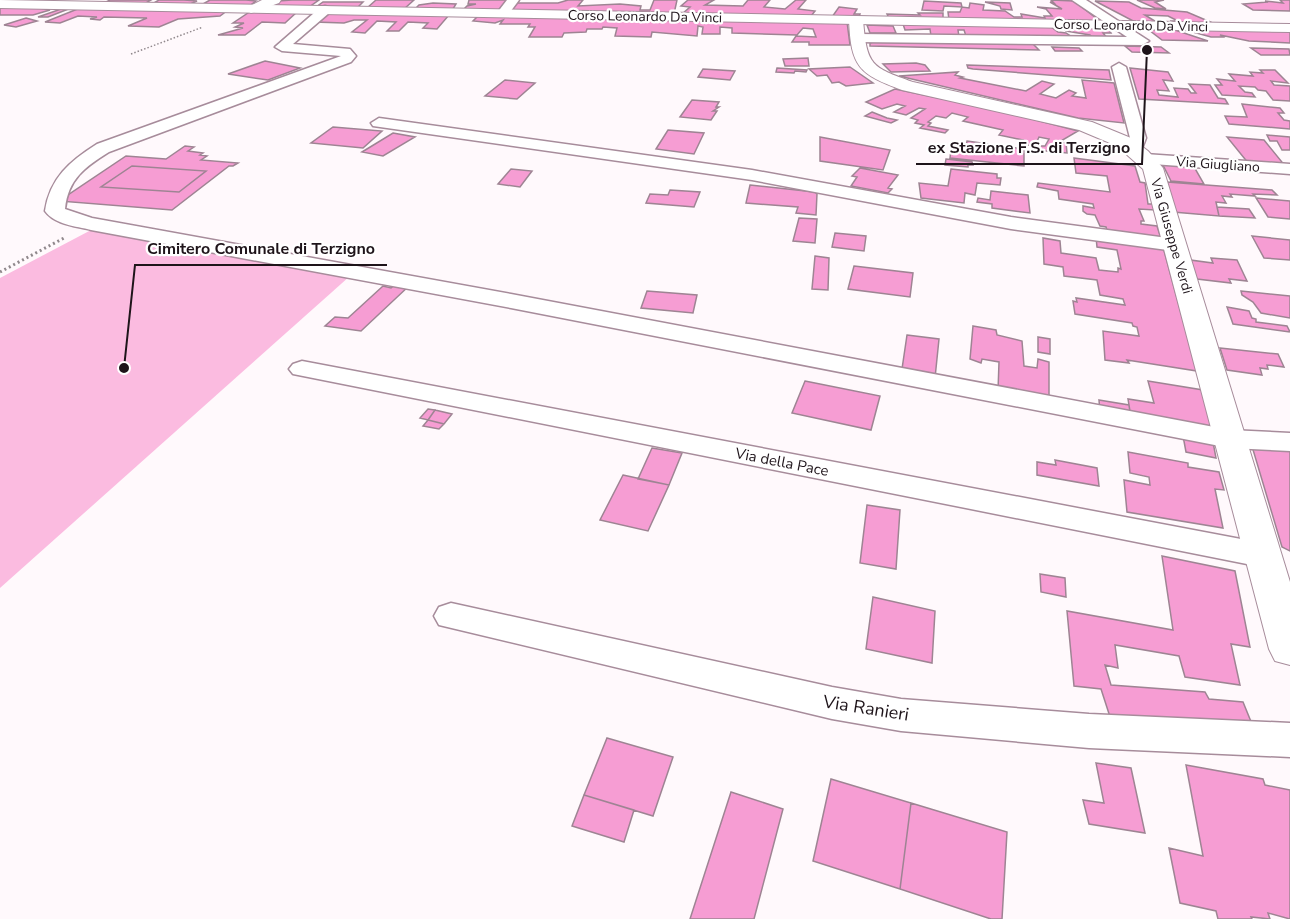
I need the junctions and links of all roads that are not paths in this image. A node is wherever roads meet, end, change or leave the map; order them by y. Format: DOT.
graph roads {
  1 [pos="274,0"];
  2 [pos="513,0"];
  3 [pos="1078,0"];
  4 [pos="53,3"];
  5 [pos="0,4"];
  6 [pos="251,9"];
  7 [pos="325,10"];
  8 [pos="503,14"];
  9 [pos="1115,25"];
  10 [pos="1290,28"];
  11 [pos="856,29"];
  12 [pos="1119,67"];
  13 [pos="379,123"];
  14 [pos="1140,154"];
  15 [pos="1290,169"];
  16 [pos="1175,245"];
  17 [pos="302,369"];
  18 [pos="1230,439"];
  19 [pos="1290,442"];
  20 [pos="1262,555"];
  21 [pos="451,616"];
  22 [pos="1290,649"];
  23 [pos="1290,740"];
  1 -- 6 [label="main road"];
  2 -- 8 [label="street"];
  3 -- 9 [label="street"];
  4 -- 5 [label="main road, Corso Leonardo Da Vinci"];
  4 -- 6 [label="main road, Corso Leonardo Da Vinci"];
  6 -- 7 [label="main road, Corso Leonardo Da Vinci"];
  7 -- 8 [label="main road, Corso Leonardo Da Vinci"];
  7 -- 18 [label="street"];
  8 -- 11 [label="main road, Corso Leonardo Da Vinci"];
  9 -- 10 [label="main road, Corso Leonardo Da Vinci"];
  9 -- 11 [label="main road, Corso Leonardo Da Vinci"];
  9 -- 11 [label="street"];
  11 -- 14 [label="main road"];
  12 -- 14 [label="street"];
  13 -- 16 [label="street"];
  14 -- 15 [label="street, Via Giugliano"];
  14 -- 16 [label="main road, Via Giuseppe Verdi"];
  16 -- 18 [label="main road, Via Giuseppe Verdi"];
  17 -- 20 [label="street, Via della Pace"];
  18 -- 19 [label="street"];
  18 -- 20 [label="main road, Via Giuseppe Verdi"];
  20 -- 22 [label="main road, Via Giuseppe Verdi"];
  21 -- 23 [label="street, Via Ranieri"];
}
